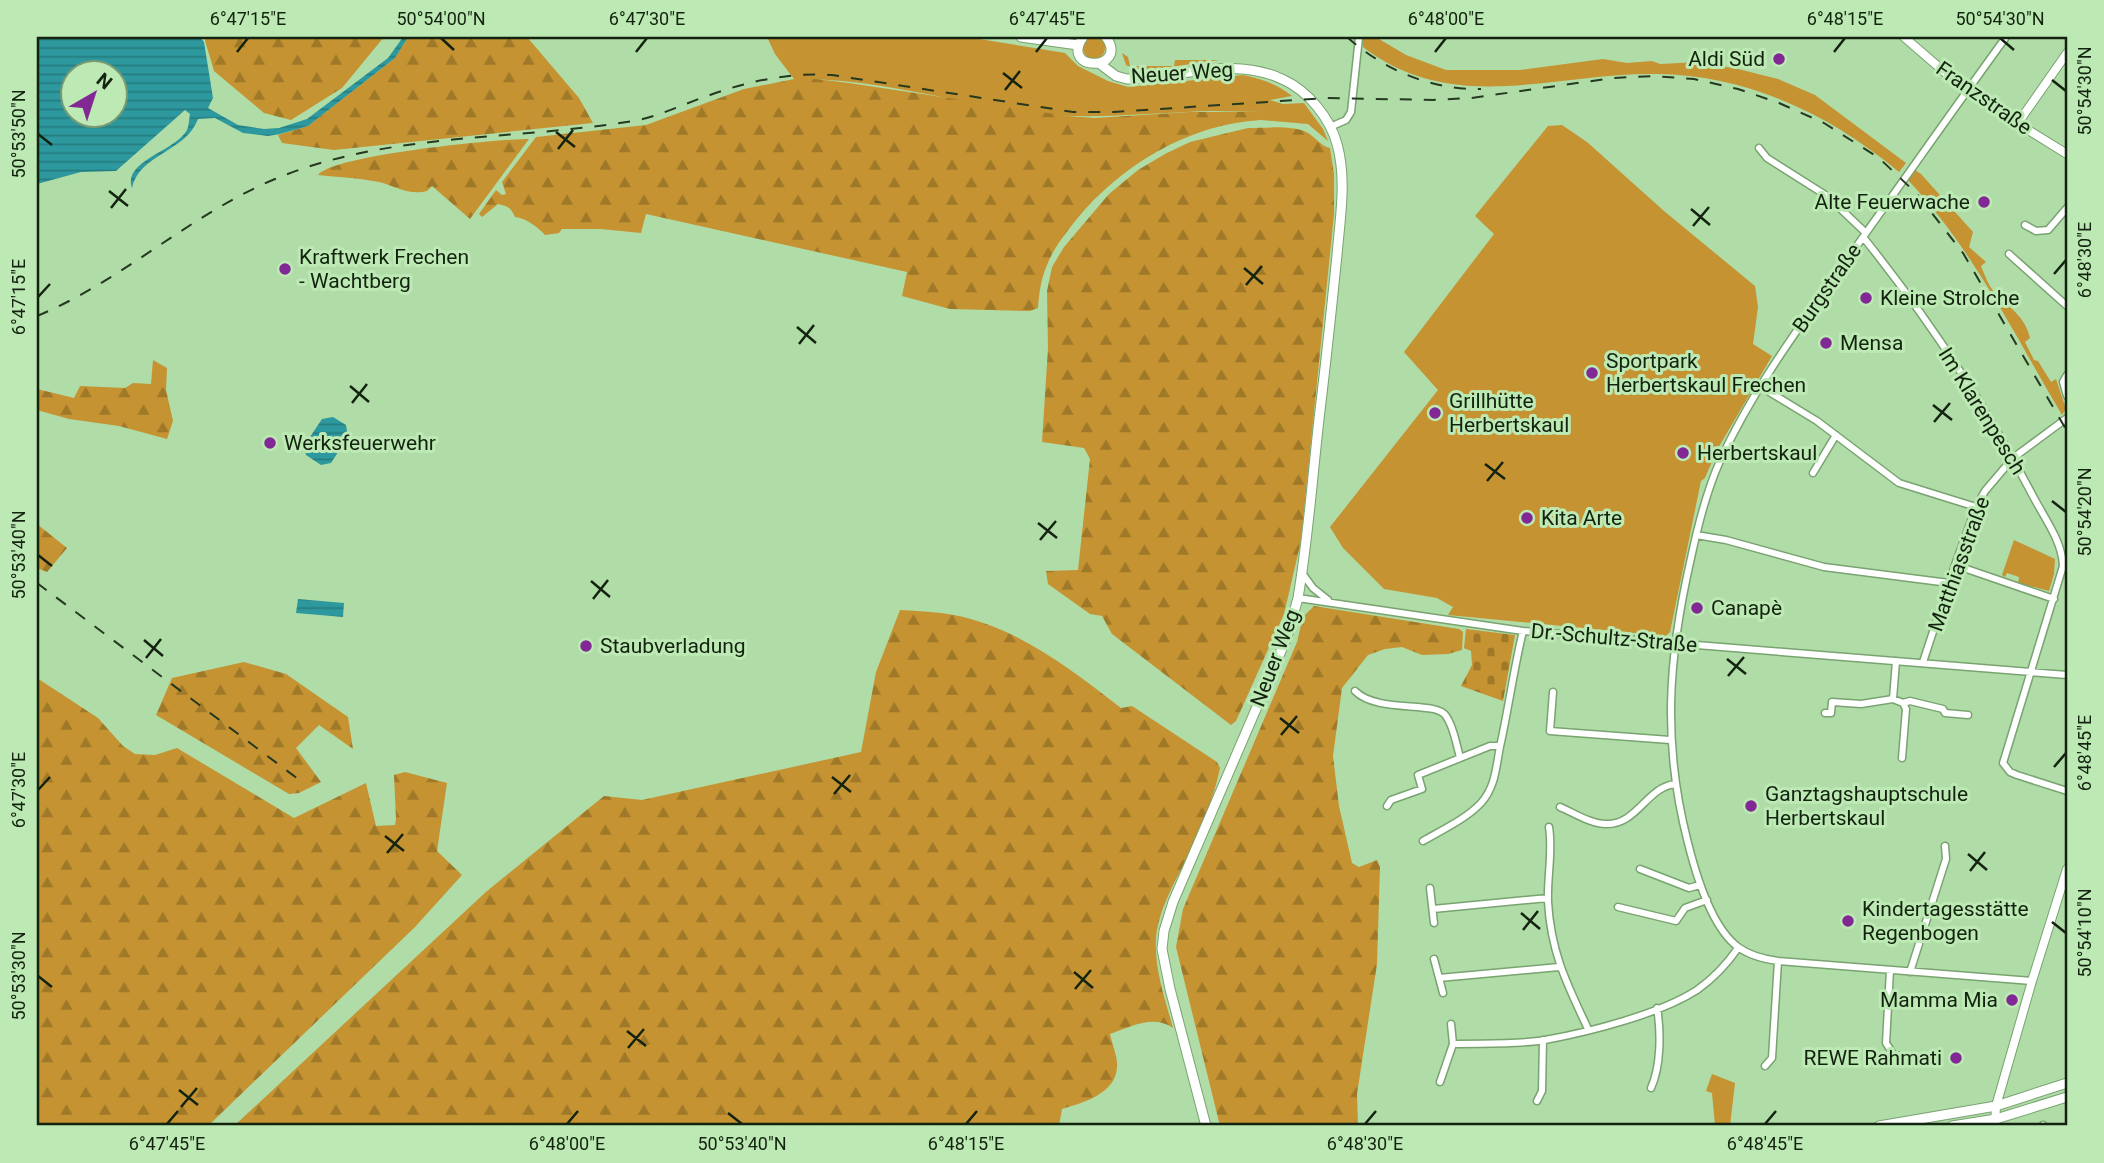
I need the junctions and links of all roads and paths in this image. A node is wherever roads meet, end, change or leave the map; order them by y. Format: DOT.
graph roads {
  1 [pos="1021,37"];
  2 [pos="1106,37"];
  3 [pos="1359,37"];
  4 [pos="1903,37"];
  5 [pos="2006,37"];
  6 [pos="1081,41"];
  7 [pos="2067,53"];
  8 [pos="1100,64"];
  9 [pos="1966,91"];
  10 [pos="2018,123"];
  11 [pos="1331,127"];
  12 [pos="1759,148"];
  13 [pos="2067,154"];
  14 [pos="2067,208"];
  15 [pos="2025,225"];
  16 [pos="1865,235"];
  17 [pos="2010,254"];
  18 [pos="2067,306"];
  19 [pos="2067,375"];
  20 [pos="1761,387"];
  21 [pos="2067,396"];
  22 [pos="2067,418"];
  23 [pos="1836,435"];
  24 [pos="2013,458"];
  25 [pos="1813,473"];
  26 [pos="1976,507"];
  27 [pos="1696,535"];
  28 [pos="1955,565"];
  29 [pos="1302,573"];
  30 [pos="1949,583"];
  31 [pos="1298,598"];
  32 [pos="2054,599"];
  33 [pos="1329,602"];
  34 [pos="1522,631"];
  35 [pos="1674,643"];
  36 [pos="1896,661"];
  37 [pos="1923,662"];
  38 [pos="2031,672"];
  39 [pos="2067,675"];
  40 [pos="1354,691"];
  41 [pos="1553,692"];
  42 [pos="1892,699"];
  43 [pos="1903,703"];
  44 [pos="1825,713"];
  45 [pos="1968,715"];
  46 [pos="1670,740"];
  47 [pos="1500,746"];
  48 [pos="1460,757"];
  49 [pos="1902,758"];
  50 [pos="1675,784"];
  51 [pos="2067,791"];
  52 [pos="1387,806"];
  53 [pos="1560,807"];
  54 [pos="1549,827"];
  55 [pos="1423,841"];
  56 [pos="1945,846"];
  57 [pos="1640,869"];
  58 [pos="2067,869"];
  59 [pos="1700,885"];
  60 [pos="1430,888"];
  61 [pos="1548,898"];
  62 [pos="2058,898"];
  63 [pos="1707,900"];
  64 [pos="2067,902"];
  65 [pos="1618,907"];
  66 [pos="1433,909"];
  67 [pos="1434,923"];
  68 [pos="1738,948"];
  69 [pos="1434,959"];
  70 [pos="1778,961"];
  71 [pos="1559,967"];
  72 [pos="1890,970"];
  73 [pos="1910,972"];
  74 [pos="1439,978"];
  75 [pos="2032,981"];
  76 [pos="1443,993"];
  77 [pos="1657,1008"];
  78 [pos="1451,1024"];
  79 [pos="1588,1029"];
  80 [pos="1544,1040"];
  81 [pos="1453,1044"];
  82 [pos="1905,1057"];
  83 [pos="1765,1066"];
  84 [pos="1440,1082"];
  85 [pos="2067,1083"];
  86 [pos="1651,1088"];
  87 [pos="2067,1097"];
  88 [pos="1537,1101"];
  89 [pos="1996,1106"];
  90 [pos="1995,1123"];
  91 [pos="1206,1126"];
  92 [pos="1879,1126"];
  93 [pos="1952,1126"];
  1 -- 6 [label="main road"];
  2 -- 8 [label="main road"];
  3 -- 11 [label="street"];
  4 -- 9 [label="street, Franzstraße"];
  5 -- 9 [label="street, Burgstraße"];
  6 -- 8 [label="main road, Neuer Weg"];
  7 -- 10 [label="street"];
  8 -- 11 [label="main road, Neuer Weg"];
  9 -- 10 [label="street, Franzstraße"];
  9 -- 16 [label="street, Burgstraße"];
  10 -- 13 [label="street, Franzstraße"];
  11 -- 29 [label="main road, Neuer Weg"];
  12 -- 16 [label="street, Im Klarenpesch"];
  14 -- 15 [label="street"];
  16 -- 20 [label="street, Burgstraße"];
  16 -- 24 [label="street, Im Klarenpesch"];
  17 -- 18 [label="street"];
  19 -- 21 [label="street"];
  20 -- 23 [label="street"];
  20 -- 27 [label="street, Burgstraße"];
  22 -- 24 [label="street, Matthiasstraße"];
  23 -- 25 [label="street"];
  23 -- 26 [label="street"];
  24 -- 26 [label="street, Matthiasstraße"];
  24 -- 32 [label="street, Im Klarenpesch"];
  26 -- 28 [label="street, Matthiasstraße"];
  27 -- 30 [label="street"];
  27 -- 35 [label="street, Burgstraße"];
  28 -- 30 [label="street, Matthiasstraße"];
  28 -- 32 [label="street"];
  29 -- 31 [label="main road, Neuer Weg"];
  29 -- 33 [label="street"];
  30 -- 37 [label="street, Matthiasstraße"];
  31 -- 33 [label="street, Dr.-Schultz-Straße"];
  31 -- 91 [label="main road, Neuer Weg"];
  32 -- 38 [label="street, Im Klarenpesch"];
  33 -- 34 [label="street, Dr.-Schultz-Straße"];
  34 -- 35 [label="street, Dr.-Schultz-Straße"];
  34 -- 47 [label="street"];
  35 -- 36 [label="street, Dr.-Schultz-Straße"];
  35 -- 46 [label="street, Burgstraße"];
  36 -- 37 [label="street, Dr.-Schultz-Straße"];
  36 -- 42 [label="street"];
  37 -- 38 [label="street, Dr.-Schultz-Straße"];
  38 -- 39 [label="street, Dr.-Schultz-Straße"];
  38 -- 51 [label="street, Im Klarenpesch"];
  40 -- 48 [label="street"];
  41 -- 46 [label="street"];
  42 -- 43 [label="street"];
  42 -- 44 [label="street"];
  43 -- 45 [label="street"];
  43 -- 49 [label="street"];
  46 -- 50 [label="street, Burgstraße"];
  47 -- 48 [label="street"];
  47 -- 55 [label="street"];
  48 -- 52 [label="street"];
  50 -- 53 [label="street"];
  50 -- 59 [label="street, Burgstraße"];
  54 -- 61 [label="street"];
  56 -- 73 [label="street"];
  57 -- 59 [label="street"];
  58 -- 62 [label="street"];
  59 -- 63 [label="street, Burgstraße"];
  60 -- 66 [label="street"];
  61 -- 66 [label="street"];
  61 -- 71 [label="street"];
  62 -- 64 [label="street"];
  62 -- 75 [label="street"];
  63 -- 65 [label="street"];
  63 -- 68 [label="street, Burgstraße"];
  66 -- 67 [label="street"];
  68 -- 70 [label="street"];
  68 -- 77 [label="street"];
  69 -- 74 [label="street"];
  70 -- 72 [label="street"];
  70 -- 83 [label="street"];
  71 -- 74 [label="street"];
  71 -- 79 [label="street"];
  72 -- 73 [label="street"];
  72 -- 82 [label="street"];
  73 -- 75 [label="street"];
  74 -- 76 [label="street"];
  75 -- 89 [label="street"];
  77 -- 79 [label="street"];
  77 -- 86 [label="street"];
  78 -- 81 [label="street"];
  79 -- 80 [label="street"];
  80 -- 81 [label="street"];
  80 -- 88 [label="street"];
  81 -- 84 [label="street"];
  85 -- 89 [label="main road"];
  87 -- 90 [label="main road"];
  89 -- 90 [label="street"];
  89 -- 92 [label="main road"];
  90 -- 93 [label="main road"];
}
